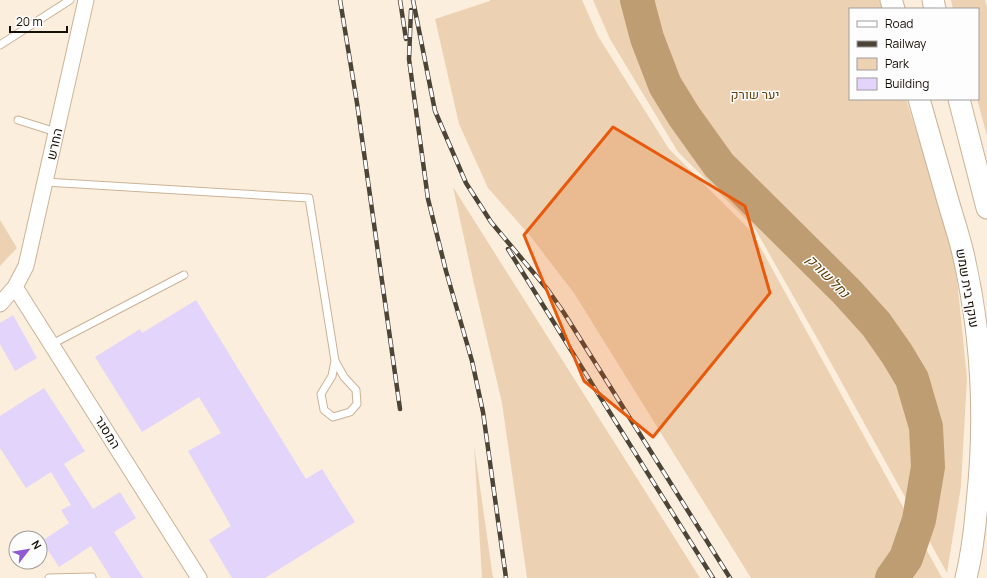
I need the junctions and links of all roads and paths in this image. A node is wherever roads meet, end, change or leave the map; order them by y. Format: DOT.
graph roads {
  1 [pos="70,0"];
  2 [pos="86,0"];
  3 [pos="0,45"];
  4 [pos="919,100"];
  5 [pos="959,100"];
  6 [pos="18,120"];
  7 [pos="56,132"];
  8 [pos="45,182"];
  9 [pos="987,208"];
  10 [pos="184,275"];
  11 [pos="16,287"];
  12 [pos="0,304"];
  13 [pos="52,344"];
  14 [pos="335,361"];
  15 [pos="92,577"];
  16 [pos="49,578"];
  17 [pos="199,578"];
  18 [pos="966,578"];
  1 -- 3 [label="lane"];
  2 -- 7 [label="street, החרש"];
  4 -- 18 [label="main road, עוקף בית שמש"];
  5 -- 9 [label="main road"];
  6 -- 7 [label="lane"];
  7 -- 8 [label="street, החרש"];
  8 -- 11 [label="street, החרש"];
  8 -- 14 [label="lane"];
  10 -- 13 [label="lane"];
  11 -- 12 [label="street, החרש"];
  11 -- 13 [label="street, המסגר"];
  13 -- 17 [label="street, המסגר"];
  14 -- 14 [label="lane"];
  15 -- 16 [label="lane"];
}
